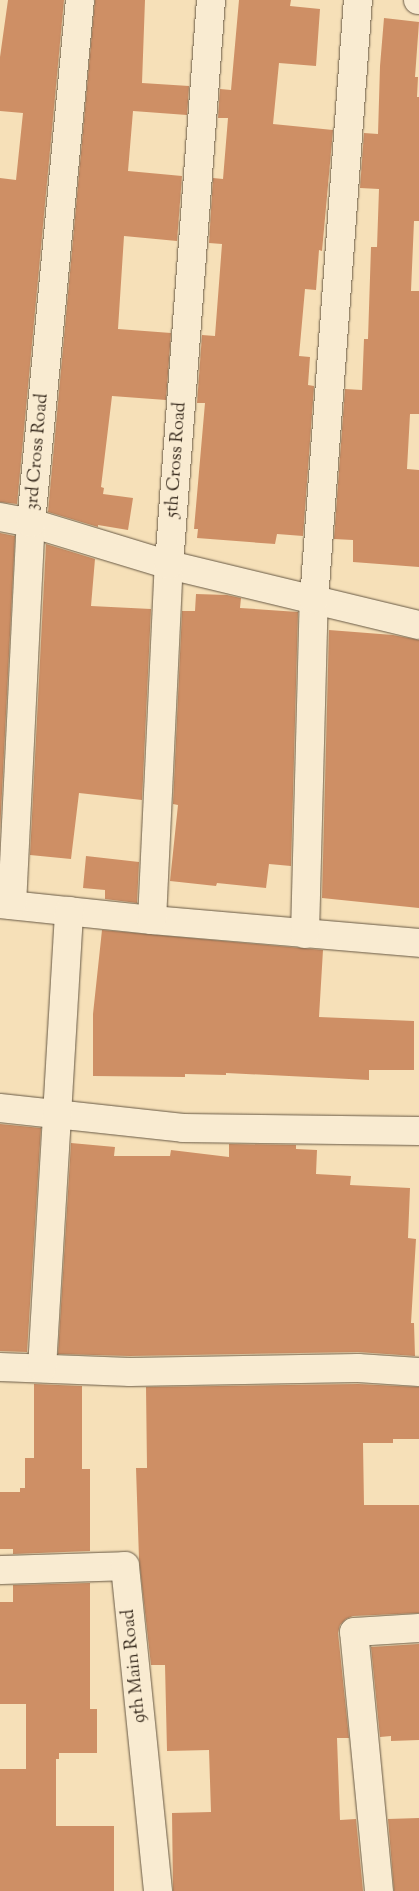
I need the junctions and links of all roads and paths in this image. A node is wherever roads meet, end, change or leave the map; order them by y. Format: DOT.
graph roads {
  1 [pos="80,0"];
  2 [pos="211,0"];
  3 [pos="358,0"];
  4 [pos="0,517"];
  5 [pos="31,523"];
  6 [pos="169,566"];
  7 [pos="314,600"];
  8 [pos="419,625"];
  9 [pos="6,904"];
  10 [pos="69,911"];
  11 [pos="152,920"];
  12 [pos="305,934"];
  13 [pos="419,943"];
  14 [pos="0,1108"];
  15 [pos="56,1114"];
  16 [pos="419,1131"];
  17 [pos="0,1367"];
  18 [pos="42,1368"];
  19 [pos="419,1372"];
  20 [pos="0,1570"];
  21 [pos="419,1628"];
  22 [pos="158,1891"];
  23 [pos="379,1891"];
  1 -- 5 [label="street, 3rd Cross Road"];
  2 -- 6 [label="street, 5th Cross Road"];
  3 -- 7 [label="street"];
  4 -- 5 [label="street"];
  5 -- 6 [label="street"];
  5 -- 9 [label="street, 3rd Cross Road"];
  6 -- 7 [label="street"];
  6 -- 11 [label="street, 5th Cross Road"];
  7 -- 8 [label="street"];
  7 -- 12 [label="street"];
  9 -- 10 [label="street"];
  10 -- 11 [label="street"];
  10 -- 15 [label="street"];
  11 -- 12 [label="street"];
  12 -- 13 [label="street"];
  14 -- 15 [label="street"];
  15 -- 16 [label="street"];
  15 -- 18 [label="street"];
  17 -- 18 [label="street"];
  18 -- 19 [label="street"];
  20 -- 22 [label="street, 9th Main Road"];
  21 -- 23 [label="street"];
}
